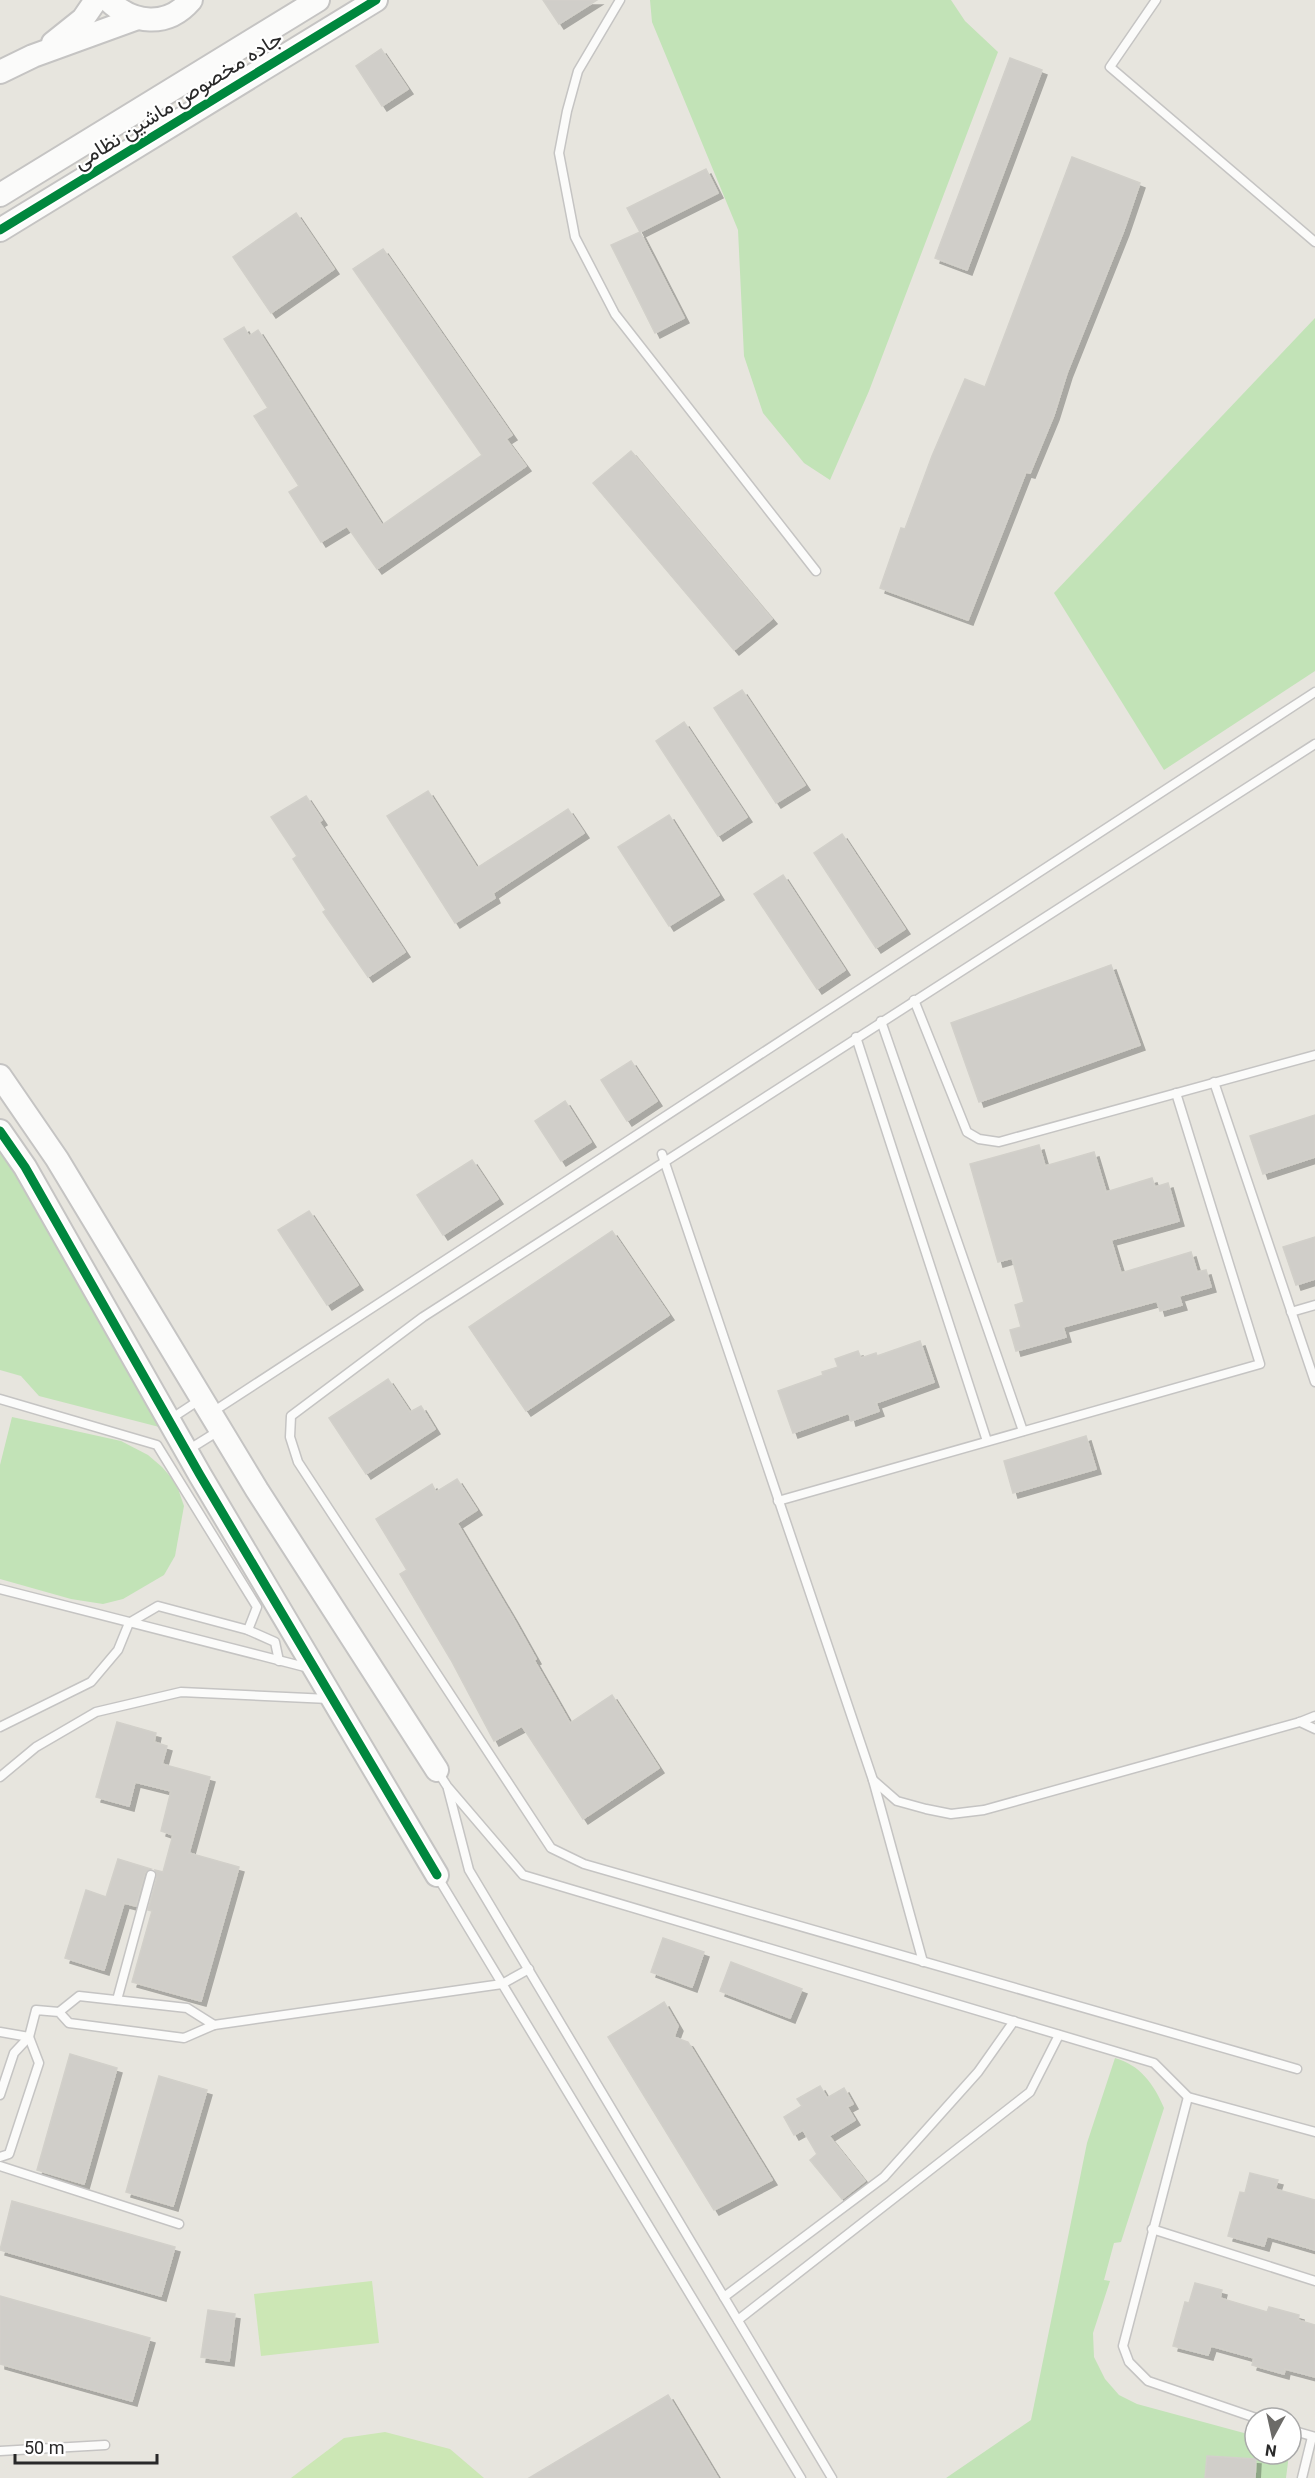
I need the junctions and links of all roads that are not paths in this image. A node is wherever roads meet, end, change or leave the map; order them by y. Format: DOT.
graph roads {
  1 [pos="96,0"];
  2 [pos="108,0"];
  3 [pos="191,0"];
  4 [pos="318,0"];
  5 [pos="375,0"];
  6 [pos="620,0"];
  7 [pos="1156,0"];
  8 [pos="135,19"];
  9 [pos="33,56"];
  10 [pos="223,58"];
  11 [pos="0,72"];
  12 [pos="239,84"];
  13 [pos="0,195"];
  14 [pos="0,230"];
  15 [pos="1315,242"];
  16 [pos="816,571"];
  17 [pos="1315,692"];
  18 [pos="1315,744"];
  19 [pos="914,1000"];
  20 [pos="880,1021"];
  21 [pos="856,1037"];
  22 [pos="1315,1055"];
  23 [pos="0,1076"];
  24 [pos="1214,1082"];
  25 [pos="1176,1093"];
  26 [pos="0,1131"];
  27 [pos="664,1157"];
  28 [pos="1315,1305"];
  29 [pos="1291,1312"];
  30 [pos="1315,1382"];
  31 [pos="0,1399"];
  32 [pos="211,1414"];
  33 [pos="169,1421"];
  34 [pos="1023,1431"];
  35 [pos="987,1441"];
  36 [pos="186,1452"];
  37 [pos="778,1501"];
  38 [pos="0,1588"];
  39 [pos="129,1623"];
  40 [pos="248,1630"];
  41 [pos="279,1661"];
  42 [pos="315,1670"];
  43 [pos="332,1699"];
  44 [pos="1315,1716"];
  45 [pos="1300,1722"];
  46 [pos="0,1727"];
  47 [pos="1315,1729"];
  48 [pos="0,1777"];
  49 [pos="442,1778"];
  50 [pos="873,1780"];
  51 [pos="151,1875"];
  52 [pos="436,1875"];
  53 [pos="923,1962"];
  54 [pos="529,1969"];
  55 [pos="502,1984"];
  56 [pos="117,2000"];
  57 [pos="59,2012"];
  58 [pos="1014,2021"];
  59 [pos="214,2025"];
  60 [pos="0,2032"];
  61 [pos="1059,2035"];
  62 [pos="29,2037"];
  63 [pos="1297,2069"];
  64 [pos="0,2095"];
  65 [pos="1188,2097"];
  66 [pos="1315,2132"];
  67 [pos="0,2157"];
  68 [pos="0,2166"];
  69 [pos="179,2224"];
  70 [pos="1152,2229"];
  71 [pos="1315,2281"];
  72 [pos="724,2297"];
  73 [pos="738,2320"];
  74 [pos="1243,2414"];
  75 [pos="1314,2437"];
  76 [pos="105,2445"];
  77 [pos="0,2451"];
  78 [pos="801,2478"];
  79 [pos="832,2478"];
  80 [pos="1302,2478"];
  1 -- 9 [label="street"];
  2 -- 8 [label="street"];
  3 -- 8 [label="street"];
  4 -- 10 [label="street"];
  5 -- 12 [label="street, جاده مخصوص ماشین نظامی"];
  6 -- 16 [label="lane"];
  7 -- 15 [label="lane"];
  8 -- 9 [label="street"];
  9 -- 11 [label="street"];
  10 -- 12 [label="street"];
  10 -- 13 [label="street"];
  12 -- 14 [label="street, جاده مخصوص ماشین نظامی"];
  17 -- 32 [label="lane"];
  18 -- 19 [label="lane"];
  19 -- 20 [label="lane"];
  19 -- 25 [label="lane"];
  20 -- 21 [label="lane"];
  20 -- 34 [label="lane"];
  21 -- 27 [label="lane"];
  21 -- 35 [label="lane"];
  22 -- 24 [label="lane"];
  23 -- 32 [label="street"];
  24 -- 25 [label="lane"];
  24 -- 29 [label="lane"];
  25 -- 34 [label="lane"];
  26 -- 33 [label="street"];
  27 -- 37 [label="lane"];
  27 -- 53 [label="lane"];
  28 -- 29 [label="lane"];
  29 -- 30 [label="lane"];
  31 -- 40 [label="lane"];
  32 -- 33 [label="lane"];
  32 -- 36 [label="lane"];
  32 -- 49 [label="street"];
  33 -- 36 [label="street"];
  34 -- 35 [label="lane"];
  35 -- 37 [label="lane"];
  36 -- 42 [label="street"];
  37 -- 50 [label="lane"];
  38 -- 39 [label="lane"];
  39 -- 40 [label="lane"];
  39 -- 41 [label="lane"];
  39 -- 46 [label="lane"];
  40 -- 41 [label="lane"];
  41 -- 42 [label="lane"];
  42 -- 43 [label="street"];
  43 -- 48 [label="lane"];
  43 -- 52 [label="street"];
  44 -- 45 [label="lane"];
  45 -- 47 [label="lane"];
  45 -- 50 [label="lane"];
  49 -- 54 [label="lane"];
  49 -- 58 [label="lane"];
  50 -- 53 [label="lane"];
  51 -- 56 [label="lane"];
  52 -- 55 [label="lane"];
  53 -- 63 [label="lane"];
  54 -- 55 [label="lane"];
  54 -- 72 [label="lane"];
  55 -- 59 [label="lane"];
  55 -- 78 [label="lane"];
  56 -- 57 [label="lane"];
  56 -- 59 [label="lane"];
  57 -- 59 [label="lane"];
  57 -- 62 [label="lane"];
  58 -- 61 [label="lane"];
  58 -- 72 [label="lane"];
  60 -- 62 [label="lane"];
  61 -- 65 [label="lane"];
  61 -- 73 [label="lane"];
  62 -- 64 [label="lane"];
  62 -- 67 [label="lane"];
  65 -- 66 [label="lane"];
  65 -- 70 [label="lane"];
  68 -- 69 [label="lane"];
  70 -- 71 [label="lane"];
  70 -- 74 [label="lane"];
  72 -- 73 [label="lane"];
  73 -- 79 [label="lane"];
  75 -- 80 [label="lane"];
  76 -- 77 [label="lane"];
}
